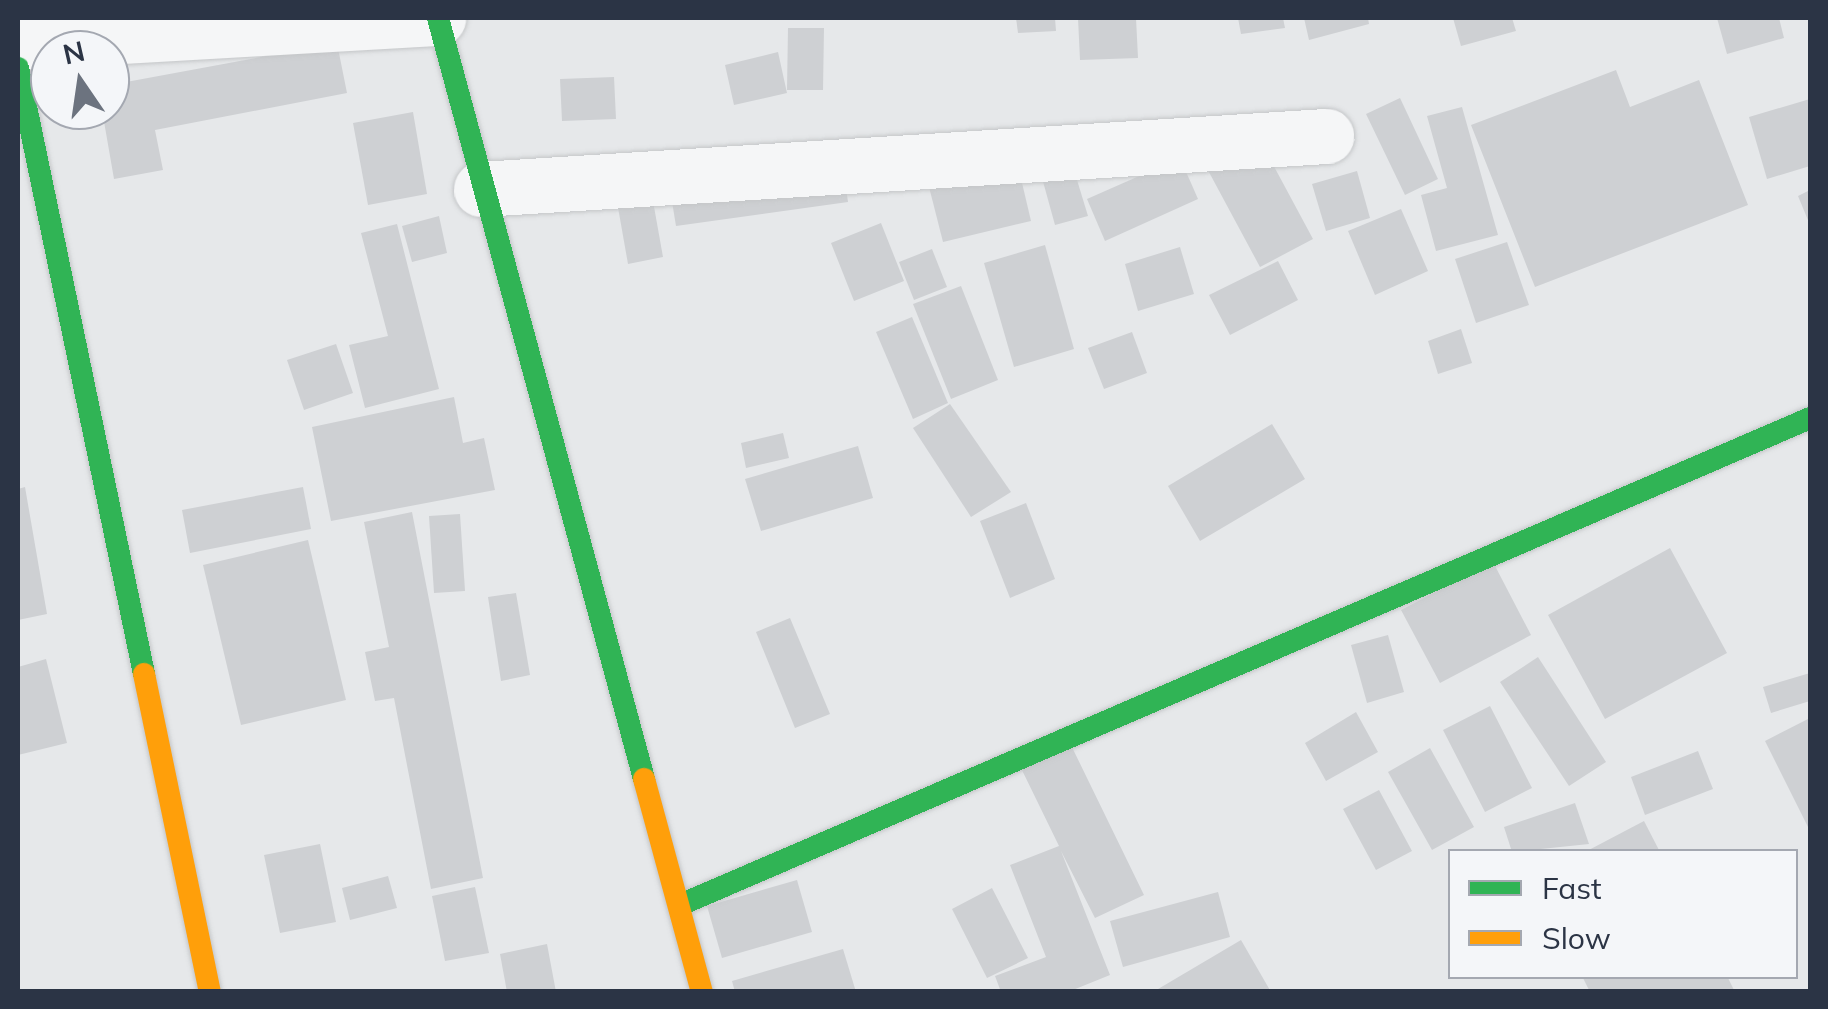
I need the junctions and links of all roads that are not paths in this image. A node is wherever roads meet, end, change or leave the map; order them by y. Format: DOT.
graph roads {
  1 [pos="438,18"];
  2 [pos="18,42"];
  3 [pos="18,68"];
  4 [pos="1326,136"];
  5 [pos="481,190"];
  6 [pos="1810,418"];
  7 [pos="680,905"];
  8 [pos="210,992"];
  9 [pos="702,992"];
  1 -- 2 [label="street"];
  1 -- 5 [label="street"];
  3 -- 8 [label="street"];
  4 -- 5 [label="street"];
  5 -- 7 [label="street"];
  6 -- 7 [label="street"];
  7 -- 9 [label="street"];
}
